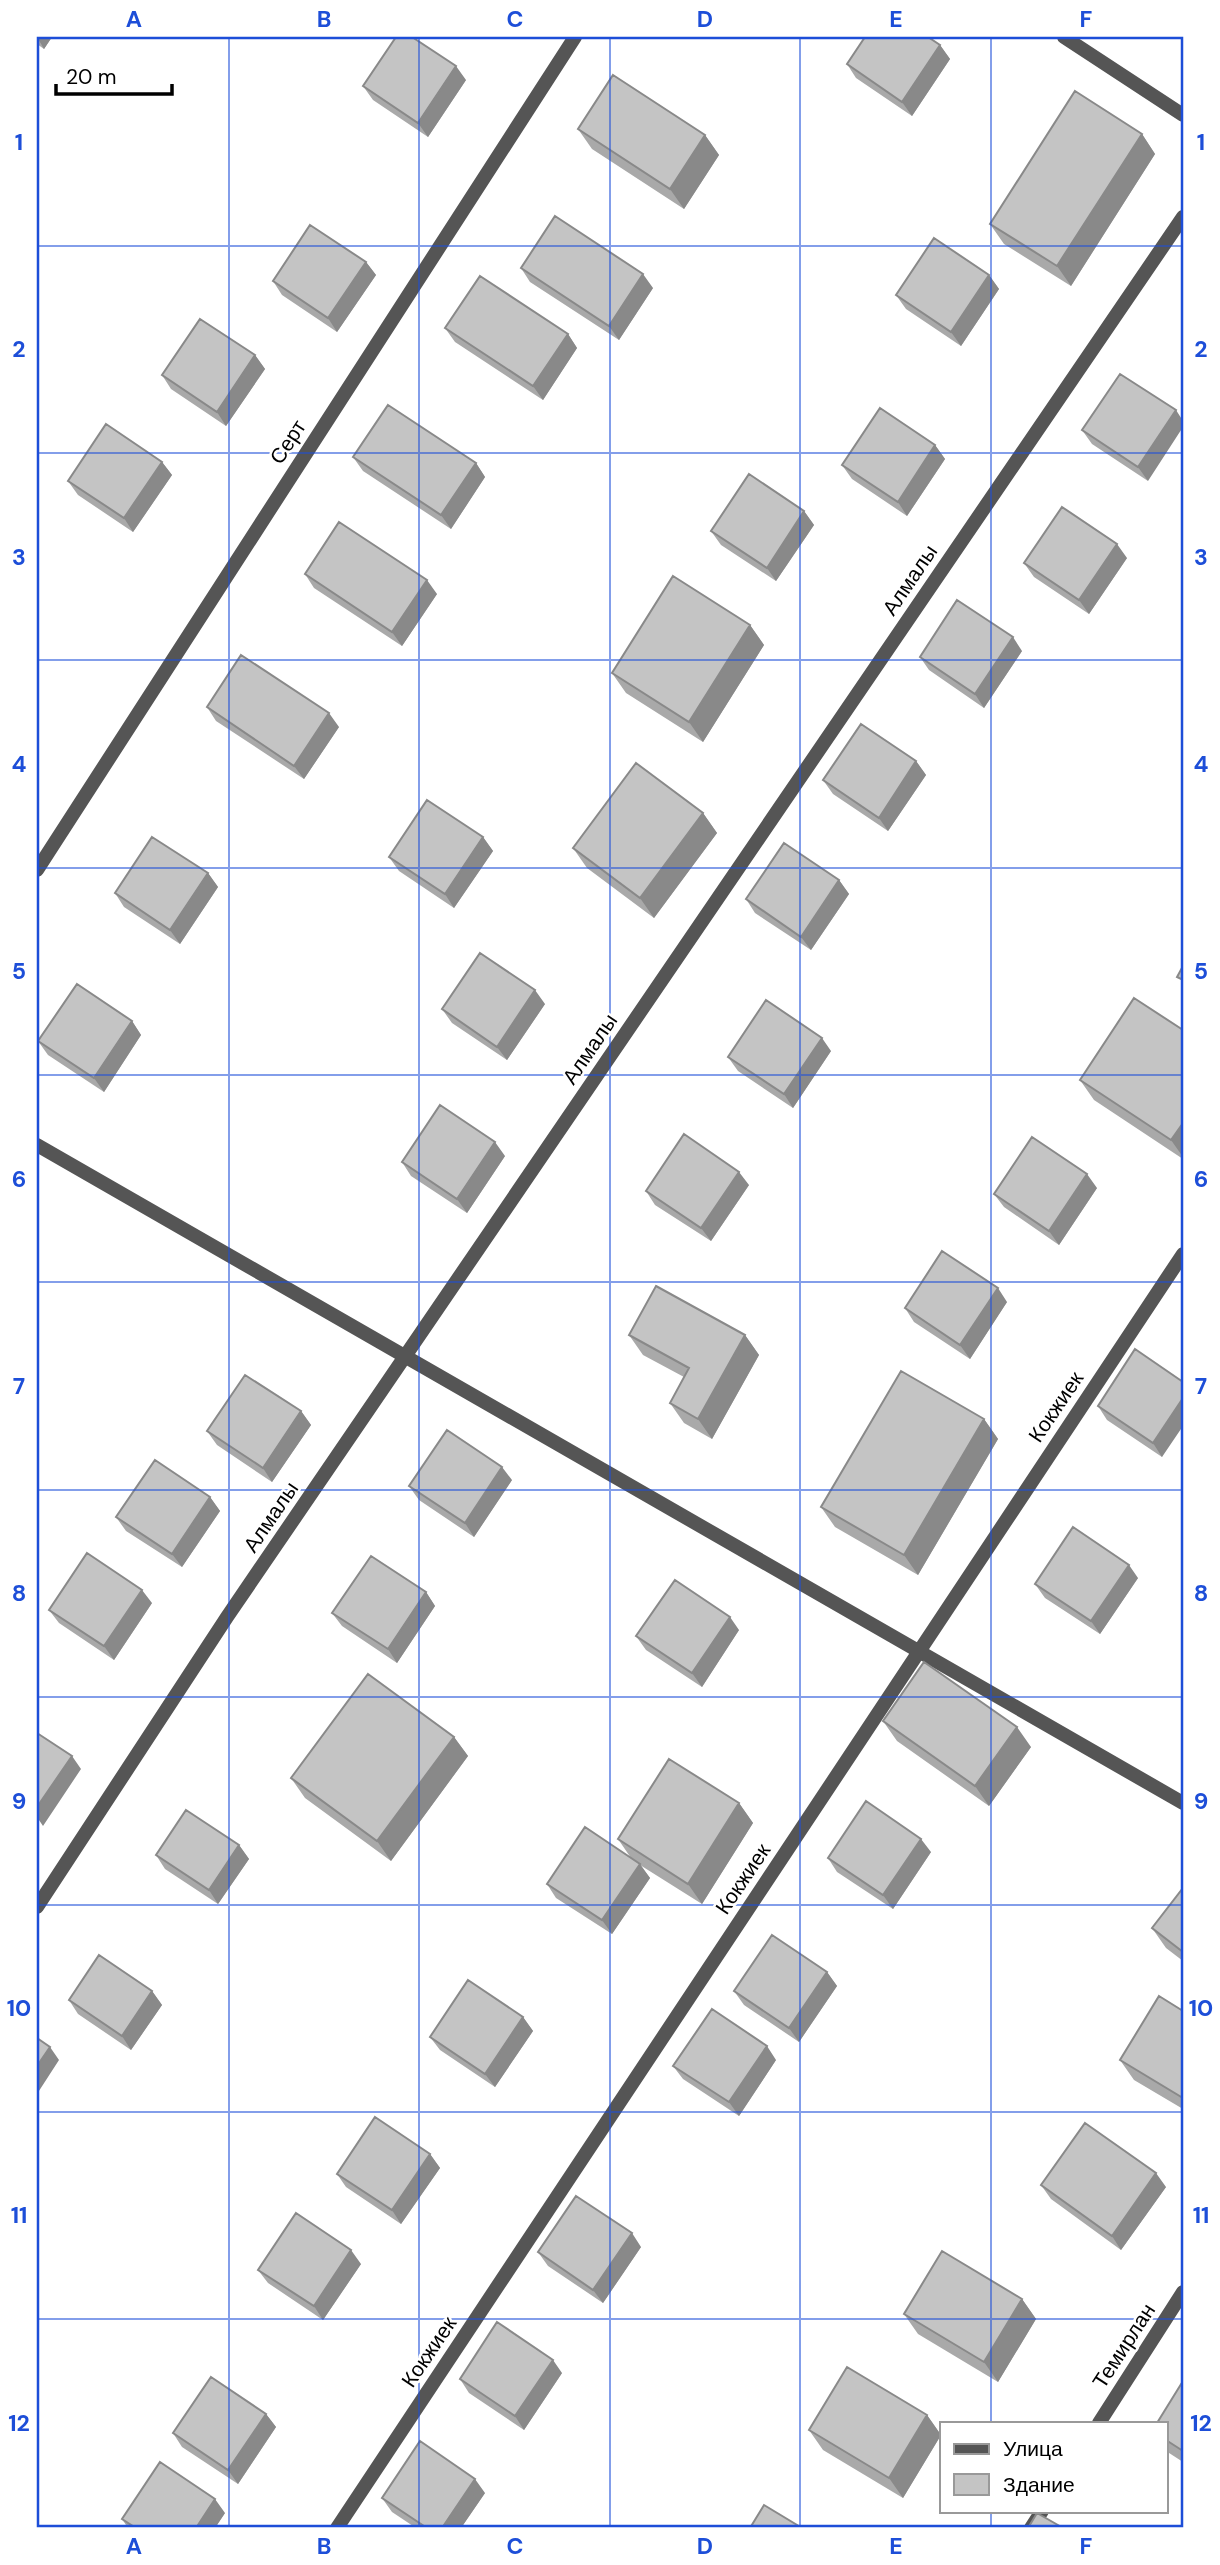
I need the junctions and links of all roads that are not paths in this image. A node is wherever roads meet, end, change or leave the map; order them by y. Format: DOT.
graph roads {
  1 [pos="575,37"];
  2 [pos="1064,37"];
  3 [pos="1183,115"];
  4 [pos="1183,217"];
  5 [pos="37,870"];
  6 [pos="37,1144"];
  7 [pos="1183,1254"];
  8 [pos="405,1358"];
  9 [pos="919,1652"];
  10 [pos="1183,1803"];
  11 [pos="37,1907"];
  12 [pos="1183,2292"];
  13 [pos="1100,2422"];
  14 [pos="1041,2512"];
  15 [pos="337,2528"];
  16 [pos="1031,2528"];
  1 -- 5 [label="street, Серт"];
  2 -- 3 [label="street"];
  4 -- 8 [label="street, Алмалы"];
  6 -- 8 [label="street"];
  7 -- 9 [label="street, Кокжиек"];
  8 -- 9 [label="street"];
  8 -- 11 [label="street, Алмалы"];
  9 -- 10 [label="street"];
  9 -- 15 [label="street, Кокжиек"];
  12 -- 13 [label="street, Темирлан"];
  14 -- 16 [label="street"];
}
